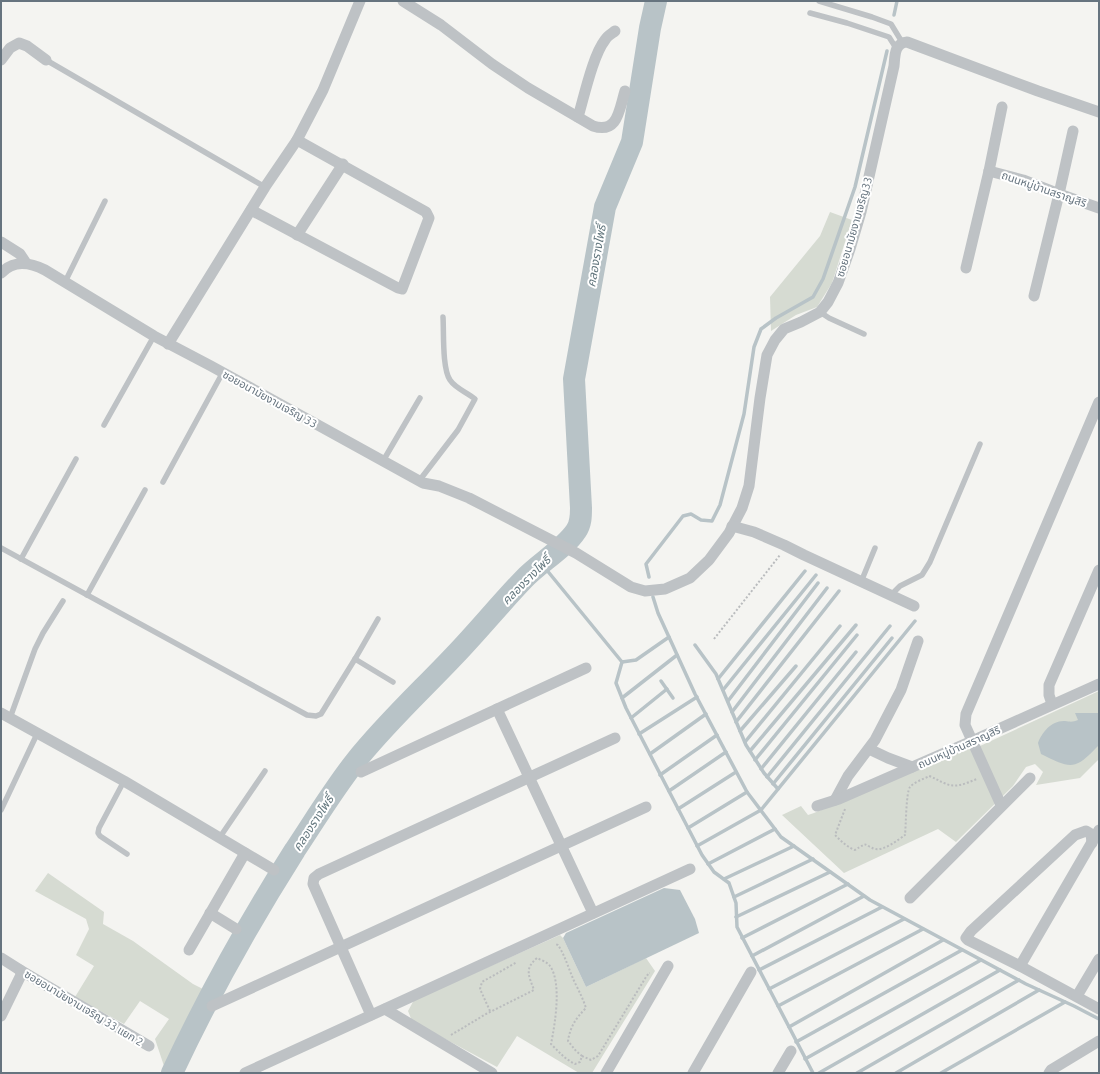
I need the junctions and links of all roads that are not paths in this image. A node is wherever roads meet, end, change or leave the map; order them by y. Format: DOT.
graph roads {
  1 [pos="360,1"];
  2 [pos="403,1"];
  3 [pos="820,1"];
  4 [pos="810,12"];
  5 [pos="614,31"];
  6 [pos="899,45"];
  7 [pos="2,56"];
  8 [pos="46,60"];
  9 [pos="625,91"];
  10 [pos="1002,107"];
  11 [pos="1099,112"];
  12 [pos="578,117"];
  13 [pos="1073,130"];
  14 [pos="297,140"];
  15 [pos="343,164"];
  16 [pos="989,171"];
  17 [pos="265,187"];
  18 [pos="1059,194"];
  19 [pos="105,201"];
  20 [pos="1099,208"];
  21 [pos="251,210"];
  22 [pos="297,235"];
  23 [pos="1,242"];
  24 [pos="26,263"];
  25 [pos="966,268"];
  26 [pos="1,273"];
  27 [pos="65,282"];
  28 [pos="1034,296"];
  29 [pos="820,312"];
  30 [pos="443,317"];
  31 [pos="864,334"];
  32 [pos="154,336"];
  33 [pos="168,344"];
  34 [pos="223,372"];
  35 [pos="420,398"];
  36 [pos="1099,402"];
  37 [pos="104,425"];
  38 [pos="980,444"];
  39 [pos="76,459"];
  40 [pos="383,461"];
  41 [pos="420,481"];
  42 [pos="163,482"];
  43 [pos="145,490"];
  44 [pos="732,526"];
  45 [pos="545,537"];
  46 [pos="1,548"];
  47 [pos="875,548"];
  48 [pos="21,559"];
  49 [pos="1099,570"];
  50 [pos="862,582"];
  51 [pos="87,595"];
  52 [pos="891,595"];
  53 [pos="63,601"];
  54 [pos="914,606"];
  55 [pos="378,619"];
  56 [pos="918,641"];
  57 [pos="355,659"];
  58 [pos="586,668"];
  59 [pos="393,682"];
  60 [pos="1099,684"];
  61 [pos="1052,704"];
  62 [pos="497,709"];
  63 [pos="6,716"];
  64 [pos="37,734"];
  65 [pos="614,738"];
  66 [pos="972,741"];
  67 [pos="869,749"];
  68 [pos="912,767"];
  69 [pos="265,771"];
  70 [pos="361,772"];
  71 [pos="530,777"];
  72 [pos="1030,778"];
  73 [pos="124,781"];
  74 [pos="840,798"];
  75 [pos="1001,805"];
  76 [pos="817,806"];
  77 [pos="646,807"];
  78 [pos="1,810"];
  79 [pos="1099,830"];
  80 [pos="220,837"];
  81 [pos="1092,843"];
  82 [pos="561,846"];
  83 [pos="246,853"];
  84 [pos="128,854"];
  85 [pos="690,869"];
  86 [pos="274,870"];
  87 [pos="910,898"];
  88 [pos="210,913"];
  89 [pos="593,913"];
  90 [pos="236,929"];
  91 [pos="342,947"];
  92 [pos="189,950"];
  93 [pos="1,958"];
  94 [pos="1099,959"];
  95 [pos="668,966"];
  96 [pos="1020,966"];
  97 [pos="20,970"];
  98 [pos="751,972"];
  99 [pos="1077,996"];
  100 [pos="212,1006"];
  101 [pos="385,1009"];
  102 [pos="1099,1009"];
  103 [pos="372,1015"];
  104 [pos="1,1016"];
  105 [pos="1099,1041"];
  106 [pos="149,1046"];
  107 [pos="791,1051"];
  108 [pos="480,1070"];
  109 [pos="245,1073"];
  110 [pos="492,1073"];
  111 [pos="606,1073"];
  112 [pos="693,1073"];
  113 [pos="778,1073"];
  114 [pos="1048,1073"];
  1 -- 14 [label="street"];
  2 -- 12 [label="street"];
  3 -- 6 [label="lane"];
  4 -- 6 [label="lane"];
  5 -- 12 [label="street"];
  6 -- 11 [label="street"];
  6 -- 29 [label="street, ซอยอนามัยงามเจริญ33"];
  7 -- 8 [label="street"];
  8 -- 17 [label="lane"];
  9 -- 12 [label="street"];
  10 -- 16 [label="street"];
  13 -- 18 [label="street"];
  14 -- 15 [label="street"];
  14 -- 17 [label="street"];
  15 -- 22 [label="street"];
  15 -- 22 [label="street"];
  16 -- 18 [label="street, ถนนหมู่บ้านสราญสิริ"];
  16 -- 25 [label="street"];
  17 -- 21 [label="street"];
  18 -- 20 [label="street, ถนนหมู่บ้านสราญสิริ"];
  18 -- 28 [label="street"];
  19 -- 27 [label="lane"];
  21 -- 22 [label="street"];
  21 -- 33 [label="street"];
  23 -- 24 [label="street"];
  24 -- 26 [label="street"];
  24 -- 27 [label="street, ซอยอนามัยงามเจริญ 33"];
  27 -- 32 [label="street, ซอยอนามัยงามเจริญ 33"];
  29 -- 31 [label="lane"];
  29 -- 44 [label="street, ซอยอนามัยงามเจริญ33"];
  30 -- 41 [label="lane"];
  32 -- 33 [label="street, ซอยอนามัยงามเจริญ 33"];
  32 -- 37 [label="lane"];
  33 -- 34 [label="street, ซอยอนามัยงามเจริญ 33"];
  34 -- 40 [label="street, ซอยอนามัยงามเจริญ 33"];
  34 -- 42 [label="lane"];
  35 -- 40 [label="lane"];
  36 -- 66 [label="street"];
  38 -- 52 [label="lane"];
  39 -- 48 [label="lane"];
  40 -- 41 [label="street, ซอยอนามัยงามเจริญ 33"];
  41 -- 45 [label="street, ซอยอนามัยงามเจริญ 33"];
  43 -- 51 [label="lane"];
  44 -- 45 [label="street, ซอยอนามัยงามเจริญ33"];
  44 -- 50 [label="street"];
  46 -- 48 [label="lane"];
  47 -- 50 [label="lane"];
  48 -- 51 [label="lane"];
  49 -- 61 [label="street"];
  50 -- 52 [label="street"];
  51 -- 57 [label="lane"];
  52 -- 54 [label="street"];
  53 -- 63 [label="lane"];
  55 -- 57 [label="lane"];
  56 -- 67 [label="street"];
  57 -- 59 [label="lane"];
  58 -- 62 [label="street"];
  60 -- 61 [label="street, ถนนหมู่บ้านสราญสิริ"];
  61 -- 66 [label="street, ถนนหมู่บ้านสราญสิริ"];
  62 -- 70 [label="street"];
  62 -- 71 [label="street"];
  63 -- 64 [label="street"];
  64 -- 73 [label="street"];
  64 -- 78 [label="lane"];
  65 -- 71 [label="street"];
  66 -- 68 [label="street, ถนนหมู่บ้านสราญสิริ"];
  66 -- 75 [label="street"];
  67 -- 68 [label="street"];
  67 -- 74 [label="street"];
  68 -- 74 [label="street, ถนนหมู่บ้านสราญสิริ"];
  69 -- 80 [label="lane"];
  71 -- 82 [label="street"];
  71 -- 91 [label="street"];
  72 -- 75 [label="street"];
  73 -- 80 [label="street"];
  73 -- 84 [label="lane"];
  74 -- 76 [label="street, ถนนหมู่บ้านสราญสิริ"];
  75 -- 87 [label="street"];
  77 -- 82 [label="street"];
  79 -- 81 [label="street"];
  80 -- 83 [label="street"];
  81 -- 96 [label="street"];
  81 -- 96 [label="street"];
  82 -- 89 [label="street"];
  82 -- 91 [label="street"];
  83 -- 86 [label="street"];
  83 -- 88 [label="street"];
  85 -- 89 [label="street"];
  88 -- 90 [label="street"];
  88 -- 92 [label="street"];
  89 -- 101 [label="street"];
  91 -- 100 [label="street"];
  91 -- 103 [label="street"];
  93 -- 97 [label="street, ซอยอนามัยงามเจริญ 33 แยก 2"];
  94 -- 99 [label="street"];
  95 -- 111 [label="street"];
  96 -- 99 [label="street"];
  97 -- 104 [label="street, ซอยอนามัยงามเจริญ 33 แยก 2"];
  97 -- 106 [label="street, ซอยอนามัยงามเจริญ 33 แยก 2"];
  98 -- 112 [label="street"];
  99 -- 102 [label="street"];
  101 -- 103 [label="street"];
  101 -- 108 [label="street"];
  103 -- 109 [label="street"];
  105 -- 114 [label="street"];
  107 -- 113 [label="street"];
  108 -- 110 [label="street"];
}
